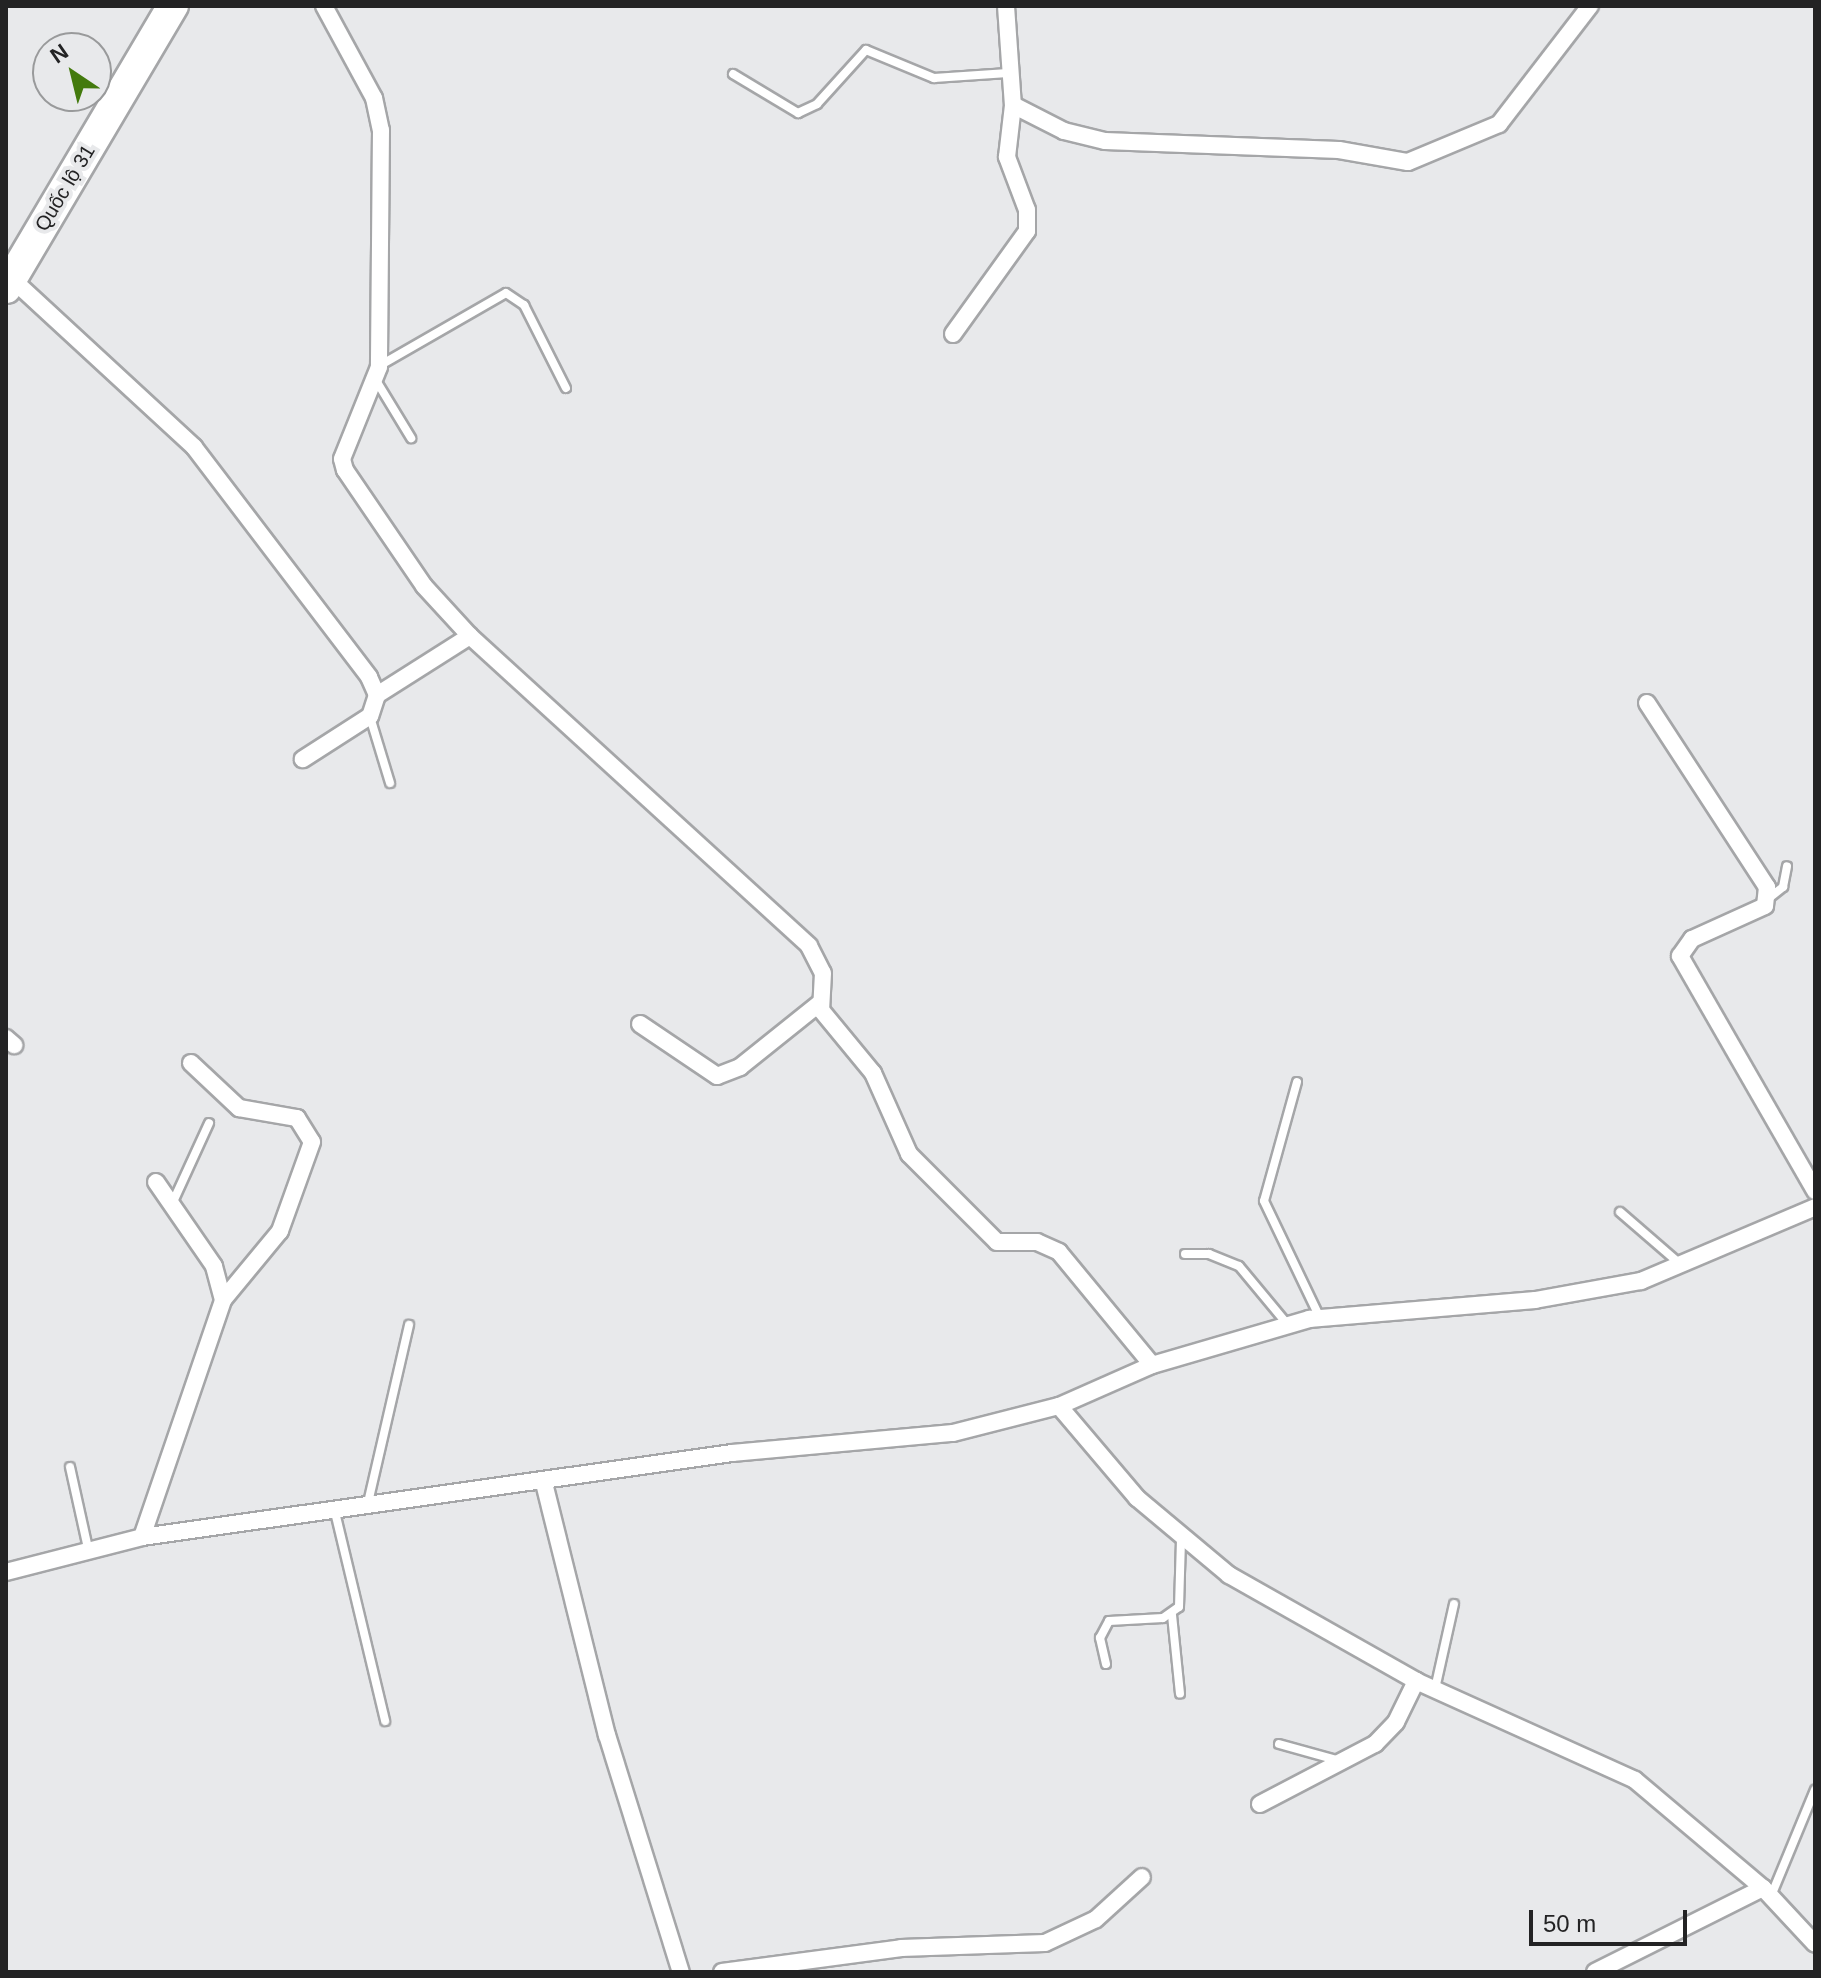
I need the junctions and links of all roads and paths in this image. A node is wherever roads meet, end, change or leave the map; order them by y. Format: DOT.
graph roads {
  1 [pos="173,6"];
  2 [pos="324,6"];
  3 [pos="1006,6"];
  4 [pos="1590,6"];
  5 [pos="1008,73"];
  6 [pos="733,74"];
  7 [pos="1013,105"];
  8 [pos="9,283"];
  9 [pos="953,334"];
  10 [pos="378,374"];
  11 [pos="566,388"];
  12 [pos="411,438"];
  13 [pos="470,636"];
  14 [pos="377,695"];
  15 [pos="1647,703"];
  16 [pos="370,716"];
  17 [pos="303,759"];
  18 [pos="390,783"];
  19 [pos="1787,866"];
  20 [pos="1769,898"];
  21 [pos="820,1003"];
  22 [pos="640,1024"];
  23 [pos="191,1063"];
  24 [pos="1297,1082"];
  25 [pos="209,1123"];
  26 [pos="156,1182"];
  27 [pos="1815,1191"];
  28 [pos="172,1205"];
  29 [pos="1815,1207"];
  30 [pos="1620,1212"];
  31 [pos="1185,1254"];
  32 [pos="1683,1267"];
  33 [pos="223,1300"];
  34 [pos="1320,1318"];
  35 [pos="409,1325"];
  36 [pos="1288,1326"];
  37 [pos="1152,1365"];
  38 [pos="1059,1406"];
  39 [pos="70,1467"];
  40 [pos="544,1483"];
  41 [pos="367,1508"];
  42 [pos="335,1512"];
  43 [pos="142,1537"];
  44 [pos="1181,1538"];
  45 [pos="89,1554"];
  46 [pos="6,1572"];
  47 [pos="1454,1604"];
  48 [pos="1172,1615"];
  49 [pos="1106,1664"];
  50 [pos="1416,1681"];
  51 [pos="1435,1689"];
  52 [pos="1180,1694"];
  53 [pos="385,1721"];
  54 [pos="1279,1744"];
  55 [pos="1345,1762"];
  56 [pos="1815,1790"];
  57 [pos="1260,1804"];
  58 [pos="1142,1877"];
  59 [pos="1767,1892"];
  60 [pos="1815,1944"];
  61 [pos="778,1966"];
  62 [pos="681,1972"];
  63 [pos="722,1972"];
  64 [pos="1595,1972"];
  1 -- 8 [label="highway, Quốc lộ 31"];
  2 -- 10 [label="street"];
  3 -- 5 [label="street"];
  4 -- 7 [label="street"];
  5 -- 6 [label="lane"];
  5 -- 7 [label="street"];
  7 -- 9 [label="street"];
  8 -- 14 [label="street"];
  10 -- 11 [label="lane"];
  10 -- 12 [label="lane"];
  10 -- 13 [label="street"];
  13 -- 14 [label="street"];
  13 -- 21 [label="street"];
  14 -- 16 [label="street"];
  15 -- 20 [label="street"];
  16 -- 17 [label="street"];
  16 -- 18 [label="lane"];
  19 -- 20 [label="lane"];
  20 -- 27 [label="street"];
  21 -- 22 [label="street"];
  21 -- 37 [label="street"];
  23 -- 33 [label="street"];
  24 -- 34 [label="lane"];
  25 -- 28 [label="lane"];
  26 -- 28 [label="street"];
  28 -- 33 [label="street"];
  29 -- 32 [label="street"];
  30 -- 32 [label="lane"];
  31 -- 36 [label="lane"];
  32 -- 34 [label="street"];
  33 -- 43 [label="street"];
  34 -- 36 [label="street"];
  35 -- 41 [label="lane"];
  36 -- 37 [label="street"];
  37 -- 38 [label="street"];
  38 -- 40 [label="street"];
  38 -- 44 [label="street"];
  39 -- 45 [label="lane"];
  40 -- 41 [label="street"];
  40 -- 62 [label="street"];
  41 -- 42 [label="street"];
  42 -- 43 [label="street"];
  42 -- 53 [label="lane"];
  43 -- 45 [label="street"];
  44 -- 48 [label="lane"];
  44 -- 50 [label="street"];
  45 -- 46 [label="street"];
  47 -- 51 [label="lane"];
  48 -- 49 [label="lane"];
  48 -- 52 [label="lane"];
  50 -- 51 [label="street"];
  50 -- 55 [label="street"];
  51 -- 59 [label="street"];
  54 -- 55 [label="lane"];
  55 -- 57 [label="street"];
  56 -- 59 [label="lane"];
  58 -- 61 [label="street"];
  59 -- 60 [label="street"];
  59 -- 64 [label="street"];
  61 -- 63 [label="street"];
}
